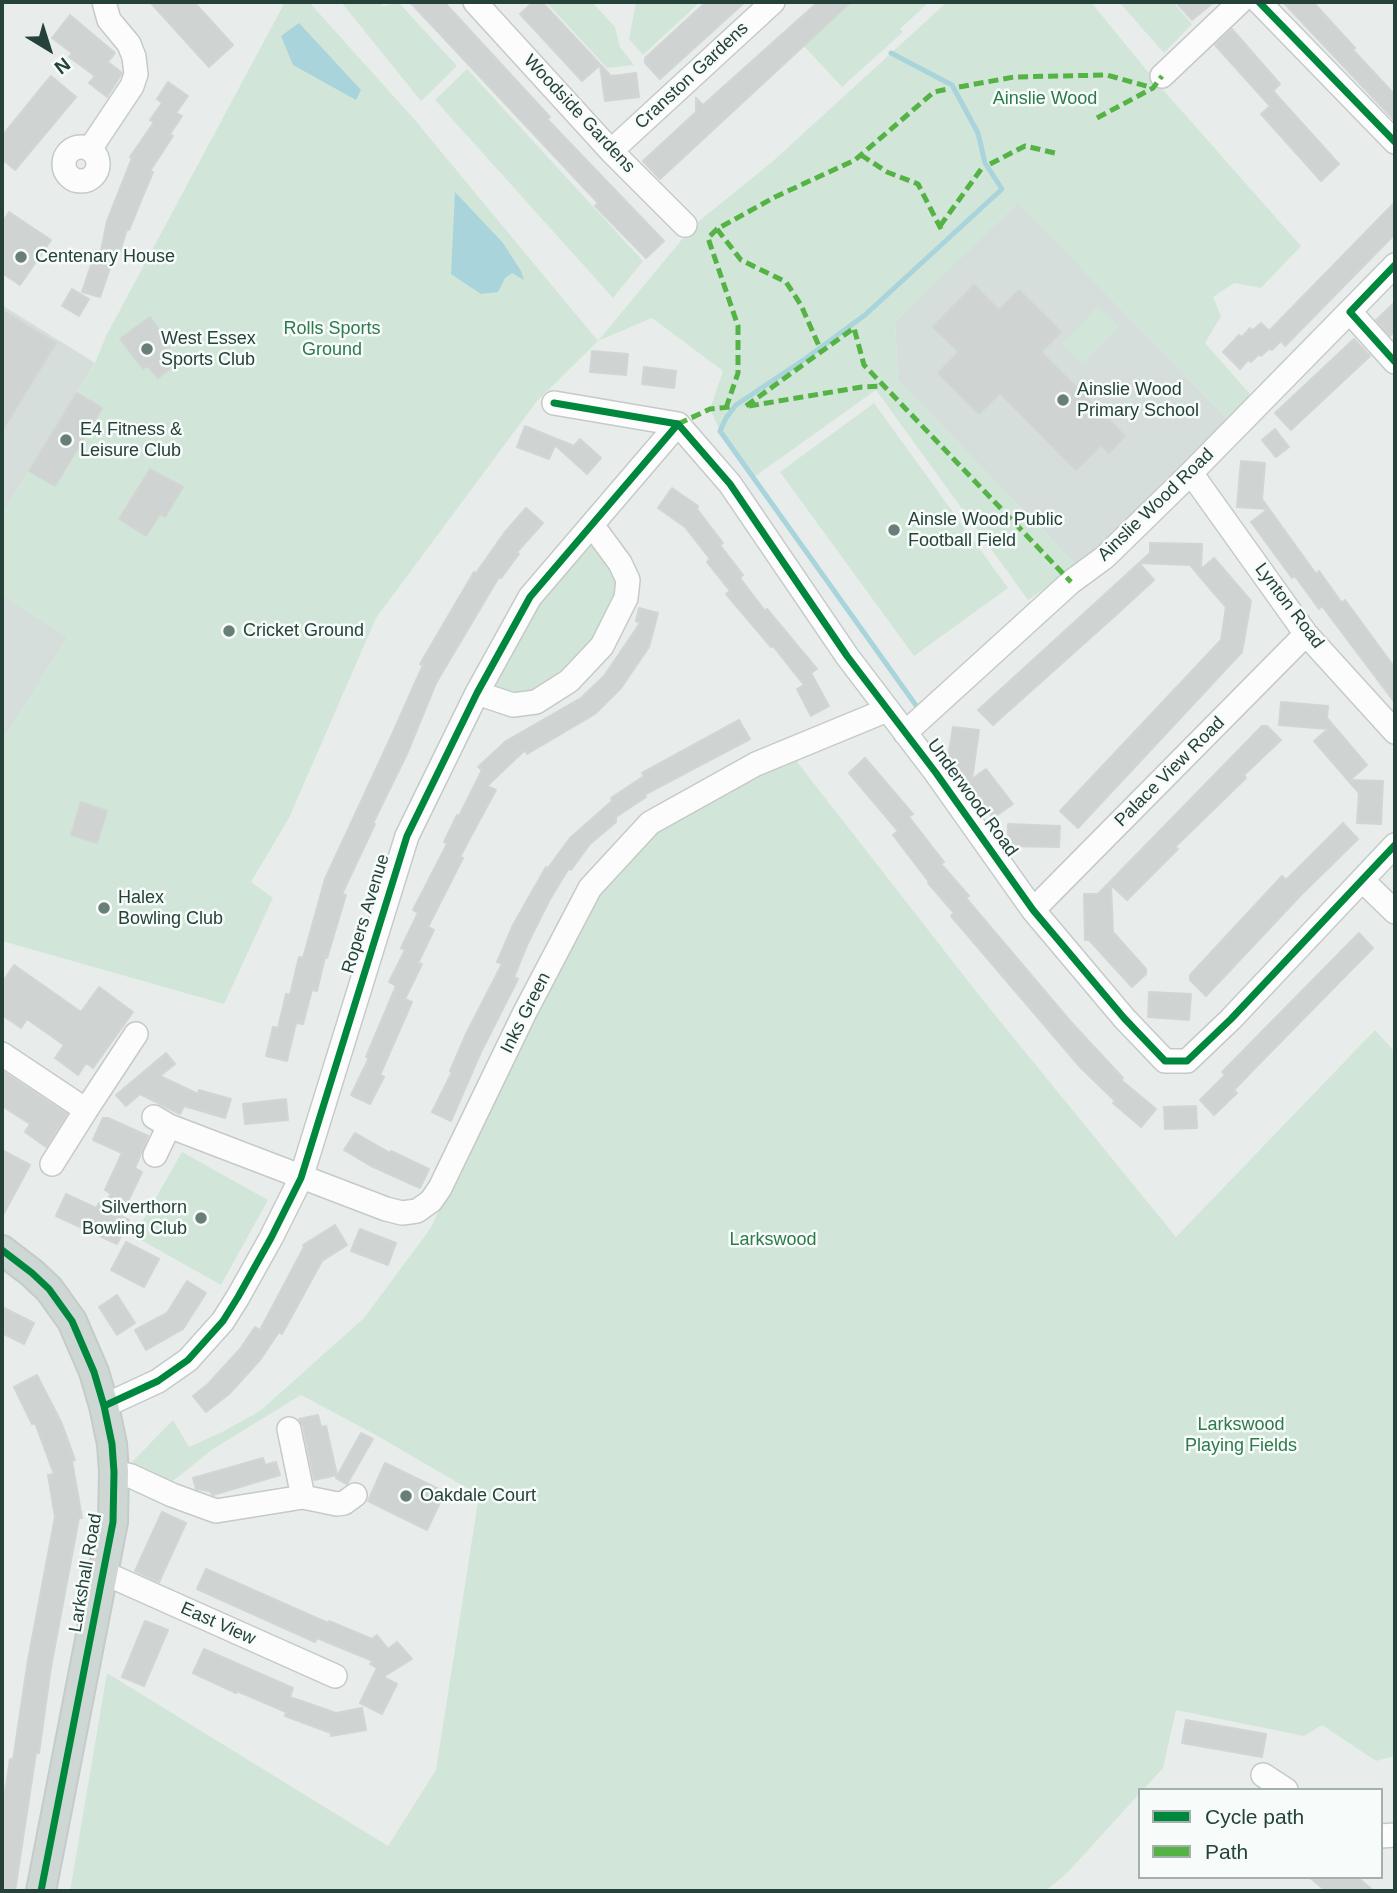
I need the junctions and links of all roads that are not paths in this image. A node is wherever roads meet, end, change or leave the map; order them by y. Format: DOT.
graph roads {
  1 [pos="104,2"];
  2 [pos="475,2"];
  3 [pos="773,2"];
  4 [pos="1241,2"];
  5 [pos="1259,2"];
  6 [pos="1162,76"];
  7 [pos="1395,142"];
  8 [pos="90,149"];
  9 [pos="611,151"];
  10 [pos="685,225"];
  11 [pos="1395,265"];
  12 [pos="1350,312"];
  13 [pos="1395,362"];
  14 [pos="554,403"];
  15 [pos="678,424"];
  16 [pos="1191,473"];
  17 [pos="592,525"];
  18 [pos="1306,634"];
  19 [pos="477,694"];
  20 [pos="887,710"];
  21 [pos="1395,732"];
  22 [pos="905,733"];
  23 [pos="1395,845"];
  24 [pos="1362,880"];
  25 [pos="1033,910"];
  26 [pos="1395,912"];
  27 [pos="136,1034"];
  28 [pos="2,1054"];
  29 [pos="86,1110"];
  30 [pos="155,1155"];
  31 [pos="52,1164"];
  32 [pos="301,1178"];
  33 [pos="2,1250"];
  34 [pos="104,1406"];
  35 [pos="289,1429"];
  36 [pos="114,1472"];
  37 [pos="355,1495"];
  38 [pos="303,1497"];
  39 [pos="102,1572"];
  40 [pos="335,1676"];
  41 [pos="1263,1775"];
  42 [pos="1283,1788"];
  43 [pos="41,1891"];
  1 -- 8 [label="street"];
  2 -- 9 [label="street, Woodside Gardens"];
  3 -- 9 [label="street, Cranston Gardens"];
  4 -- 6 [label="street"];
  5 -- 7 [label="street"];
  9 -- 10 [label="street, Woodside Gardens"];
  11 -- 12 [label="street, Ainslie Wood Road"];
  12 -- 13 [label="street"];
  12 -- 16 [label="street, Ainslie Wood Road"];
  14 -- 15 [label="street"];
  15 -- 17 [label="street, Ropers Avenue"];
  15 -- 20 [label="street, Underwood Road"];
  16 -- 18 [label="street, Lynton Road"];
  16 -- 22 [label="street, Ainslie Wood Road"];
  17 -- 19 [label="street, Ropers Avenue"];
  17 -- 19 [label="street"];
  18 -- 21 [label="street, Lynton Road"];
  18 -- 25 [label="street, Palace View Road"];
  19 -- 32 [label="street, Ropers Avenue"];
  20 -- 22 [label="street, Underwood Road"];
  20 -- 32 [label="street, Inks Green"];
  22 -- 25 [label="street, Underwood Road"];
  23 -- 24 [label="street"];
  24 -- 25 [label="street, Underwood Road"];
  24 -- 26 [label="street"];
  27 -- 29 [label="street"];
  28 -- 29 [label="street"];
  29 -- 31 [label="street"];
  30 -- 32 [label="street, Inks Green"];
  32 -- 34 [label="street, Ropers Avenue"];
  33 -- 34 [label="main road, Larkshall Road"];
  34 -- 36 [label="main road, Larkshall Road"];
  35 -- 38 [label="street"];
  36 -- 38 [label="street"];
  36 -- 39 [label="main road, Larkshall Road"];
  37 -- 38 [label="street"];
  39 -- 40 [label="street, East View"];
  39 -- 43 [label="main road, Larkshall Road"];
  41 -- 42 [label="street"];
}
